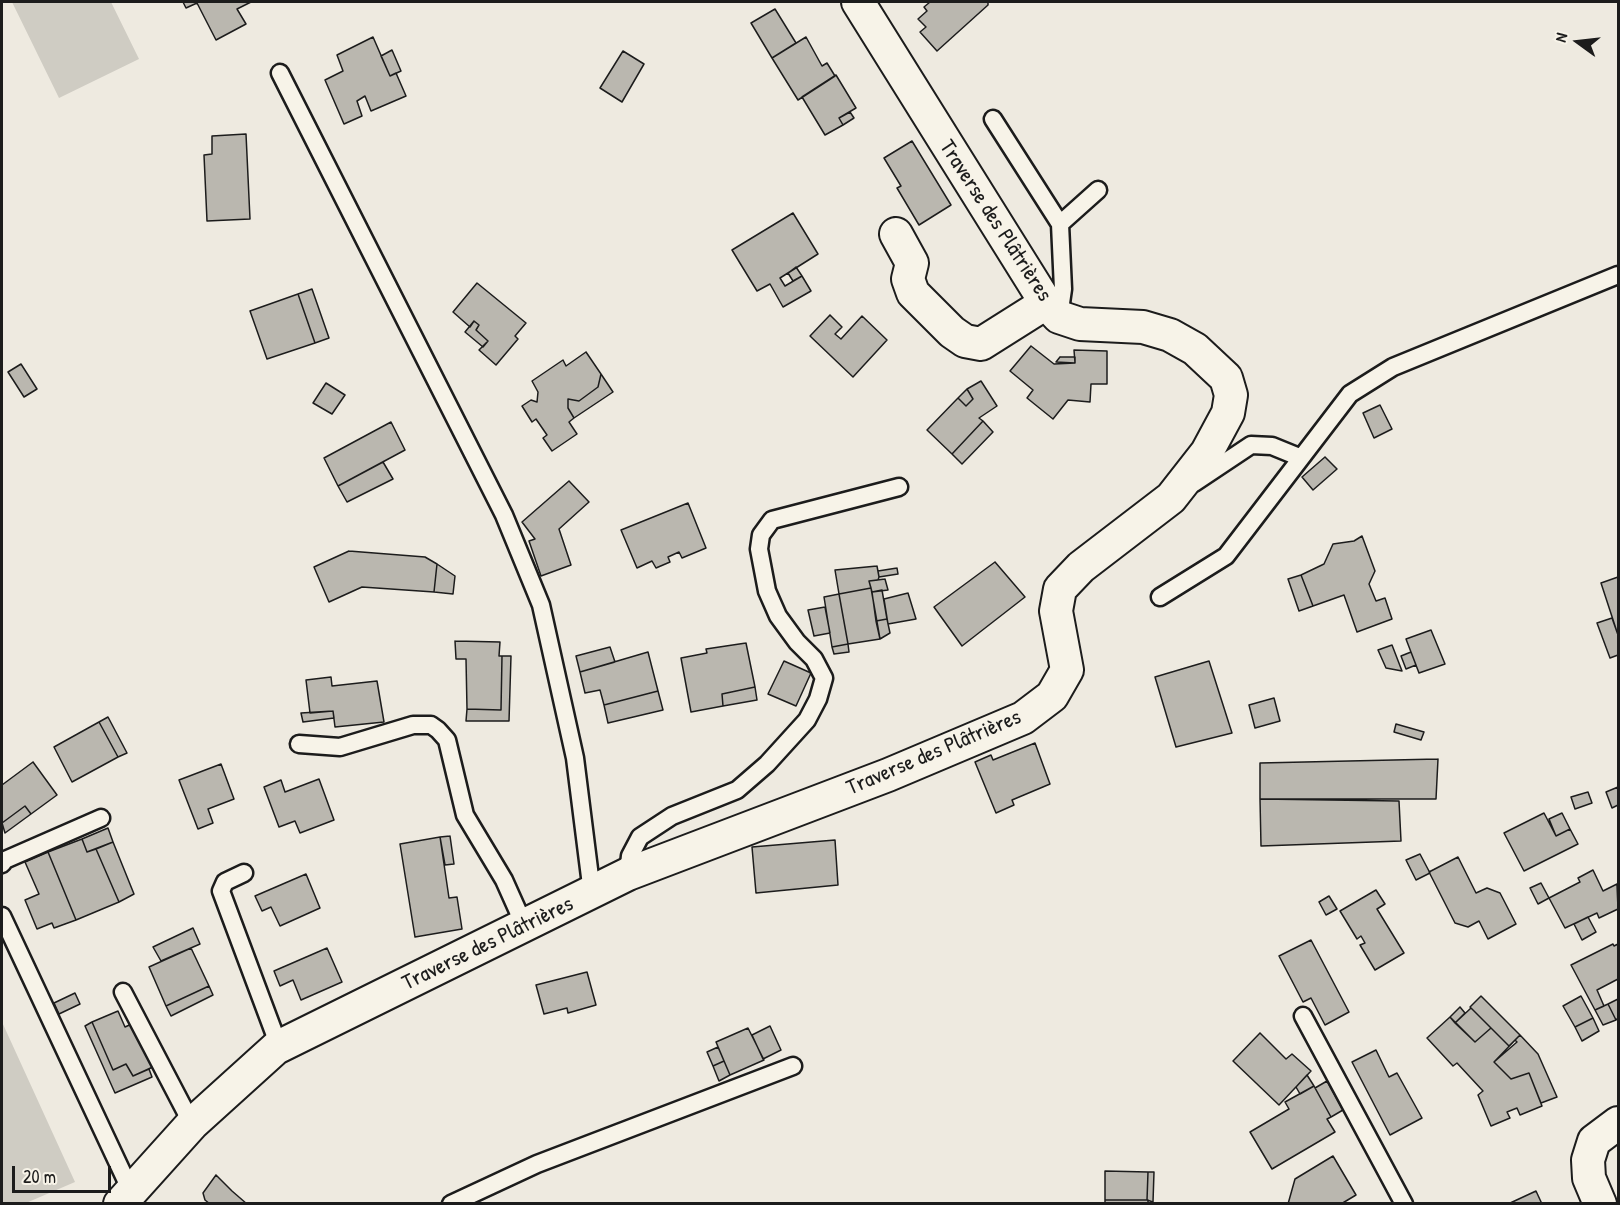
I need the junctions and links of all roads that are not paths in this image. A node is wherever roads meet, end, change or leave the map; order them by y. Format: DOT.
graph roads {
  1 [pos="858,2"];
  2 [pos="280,73"];
  3 [pos="993,119"];
  4 [pos="1098,190"];
  5 [pos="1060,224"];
  6 [pos="896,234"];
  7 [pos="1618,275"];
  8 [pos="1052,310"];
  9 [pos="1299,457"];
  10 [pos="899,487"];
  11 [pos="1171,498"];
  12 [pos="1160,597"];
  13 [pos="299,744"];
  14 [pos="101,818"];
  15 [pos="2,864"];
  16 [pos="244,873"];
  17 [pos="627,874"];
  18 [pos="591,893"];
  19 [pos="2,916"];
  20 [pos="525,927"];
  21 [pos="123,992"];
  22 [pos="1304,1016"];
  23 [pos="279,1046"];
  24 [pos="793,1066"];
  25 [pos="192,1124"];
  26 [pos="1618,1124"];
  27 [pos="126,1197"];
  28 [pos="451,1203"];
  29 [pos="1404,1203"];
  30 [pos="1600,1203"];
  1 -- 8 [label="street, Traverse des Plâtrières"];
  2 -- 18 [label="lane"];
  3 -- 5 [label="lane"];
  4 -- 5 [label="lane"];
  5 -- 8 [label="lane"];
  6 -- 8 [label="street"];
  7 -- 9 [label="lane"];
  8 -- 11 [label="street, Traverse des Plâtrières"];
  9 -- 11 [label="lane"];
  9 -- 12 [label="lane"];
  10 -- 17 [label="lane"];
  11 -- 17 [label="street, Traverse des Plâtrières"];
  13 -- 20 [label="lane"];
  14 -- 15 [label="lane"];
  16 -- 23 [label="lane"];
  17 -- 18 [label="street, Traverse des Plâtrières"];
  18 -- 20 [label="street, Traverse des Plâtrières"];
  19 -- 27 [label="lane"];
  20 -- 23 [label="street, Traverse des Plâtrières"];
  21 -- 25 [label="lane"];
  22 -- 29 [label="lane"];
  23 -- 25 [label="street, Traverse des Plâtrières"];
  24 -- 28 [label="lane"];
  25 -- 27 [label="street, Traverse des Plâtrières"];
  26 -- 30 [label="street"];
}
